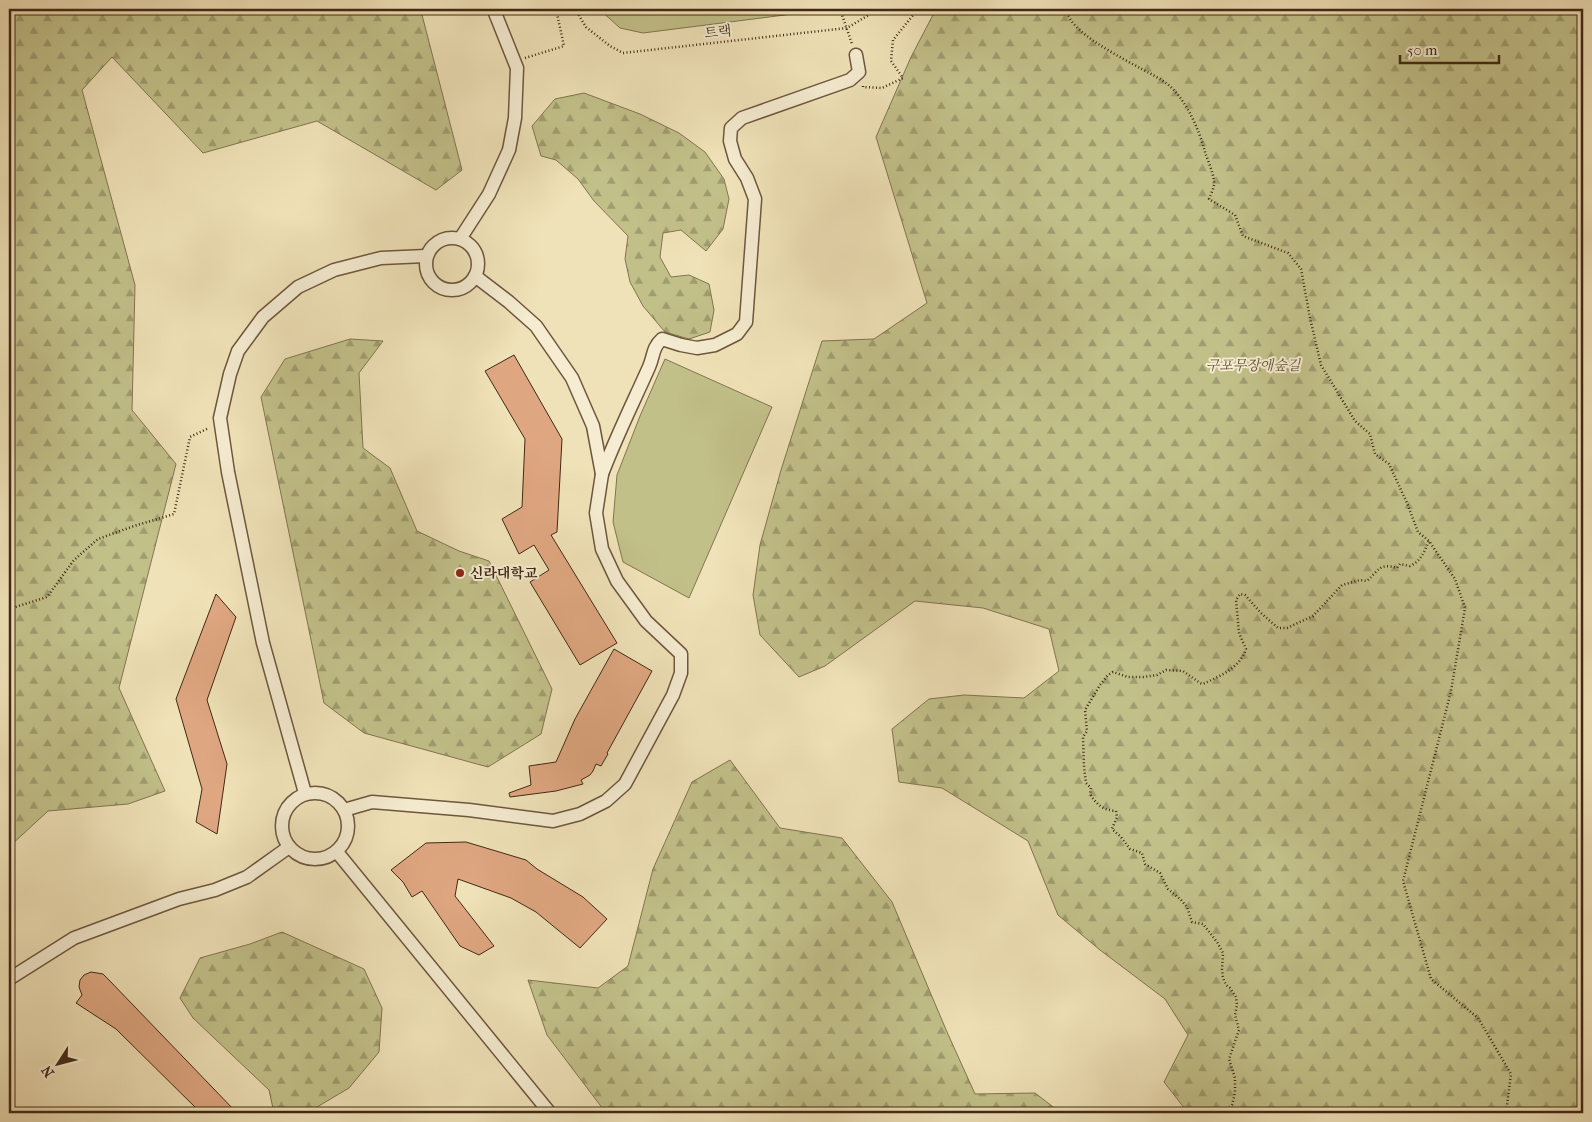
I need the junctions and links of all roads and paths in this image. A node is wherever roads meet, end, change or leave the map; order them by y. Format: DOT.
graph roads {
  1 [pos="556,9"];
  2 [pos="576,9"];
  3 [pos="840,9"];
  4 [pos="873,9"];
  5 [pos="918,9"];
  6 [pos="1067,9"];
  7 [pos="495,13"];
  8 [pos="847,28"];
  9 [pos="856,55"];
  10 [pos="514,61"];
  11 [pos="859,72"];
  12 [pos="460,239"];
  13 [pos="426,256"];
  14 [pos="475,276"];
  15 [pos="221,423"];
  16 [pos="602,474"];
  17 [pos="1429,541"];
  18 [pos="9,609"];
  19 [pos="305,793"];
  20 [pos="344,810"];
  21 [pos="289,847"];
  22 [pos="337,852"];
  23 [pos="9,979"];
  24 [pos="550,1113"];
  25 [pos="1225,1113"];
  26 [pos="1506,1113"];
  1 -- 10 [label="path"];
  2 -- 8 [label="path, 트랙"];
  3 -- 8 [label="path"];
  4 -- 8 [label="path, 트랙"];
  5 -- 11 [label="path"];
  6 -- 17 [label="path"];
  7 -- 10 [label="street"];
  8 -- 9 [label="path"];
  9 -- 11 [label="street"];
  10 -- 12 [label="street"];
  11 -- 16 [label="street"];
  12 -- 13 [label="street"];
  12 -- 14 [label="street"];
  13 -- 14 [label="street"];
  13 -- 15 [label="street"];
  14 -- 16 [label="street"];
  15 -- 18 [label="path"];
  15 -- 19 [label="street"];
  16 -- 20 [label="street"];
  17 -- 25 [label="path"];
  17 -- 26 [label="path"];
  19 -- 20 [label="street"];
  19 -- 21 [label="street"];
  20 -- 22 [label="street"];
  21 -- 22 [label="street"];
  21 -- 23 [label="street"];
  22 -- 24 [label="street"];
}
